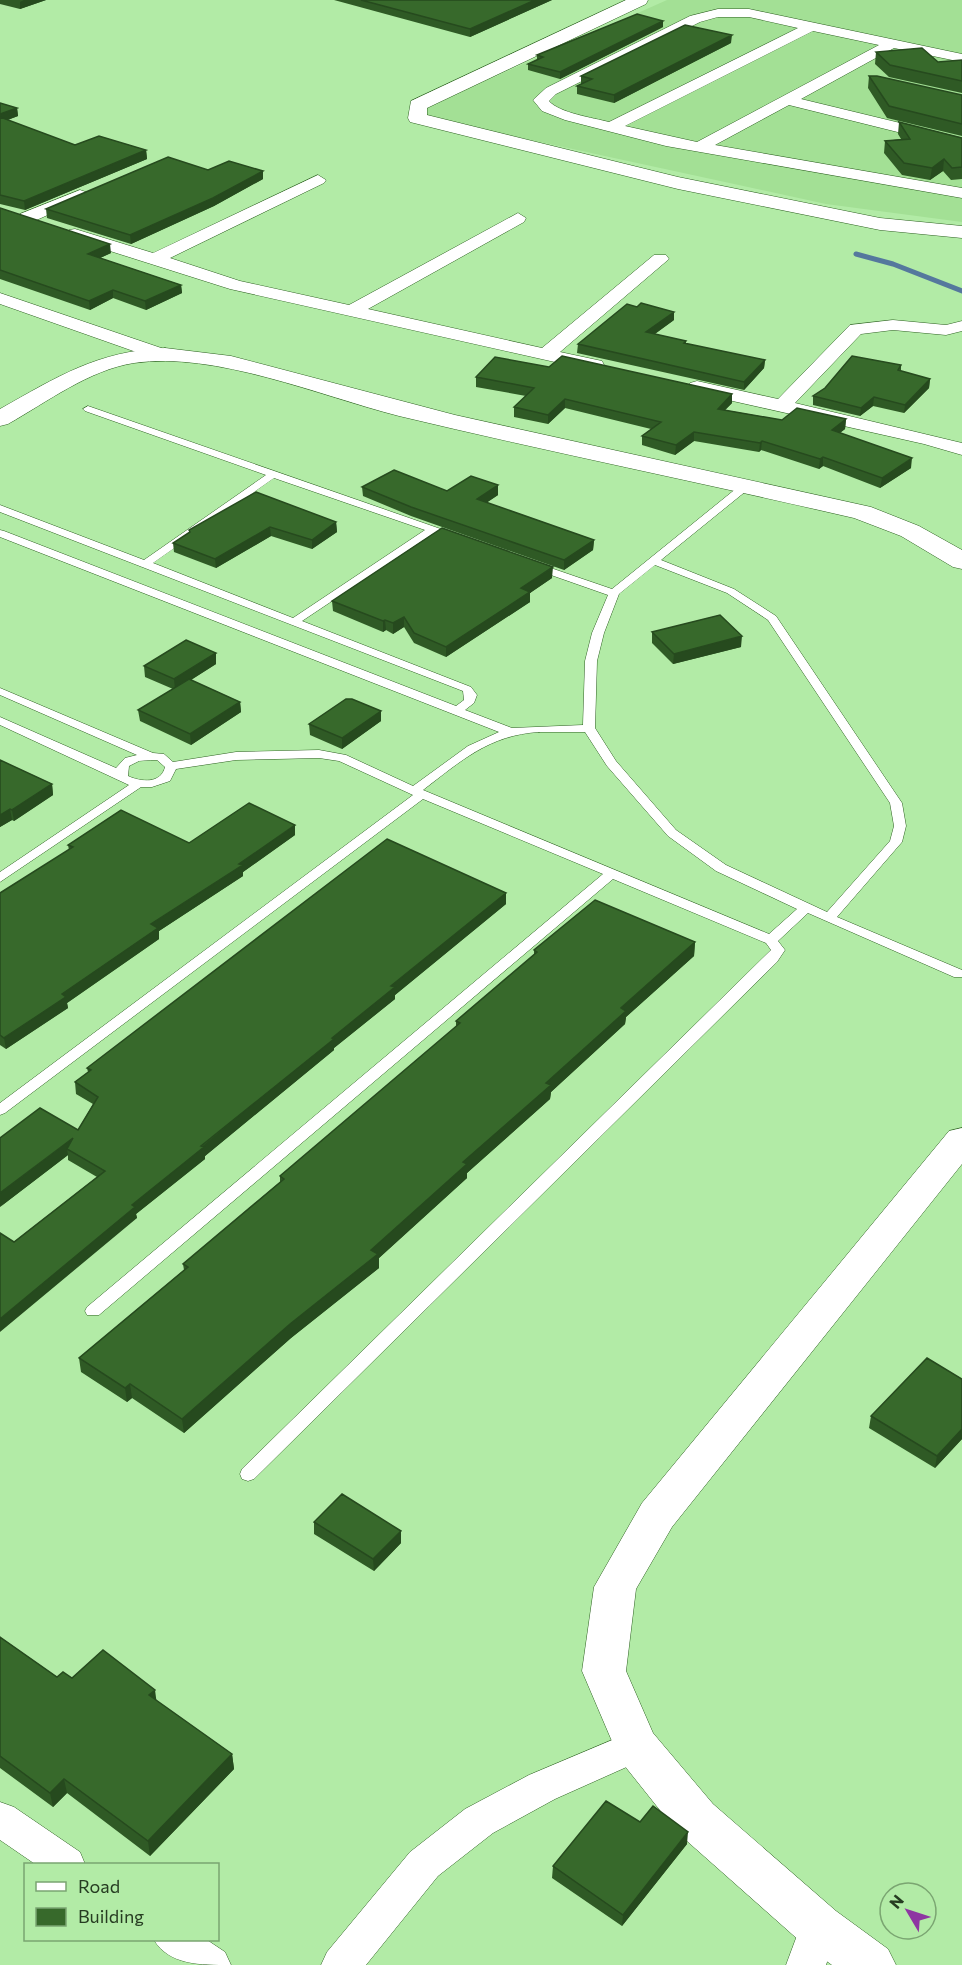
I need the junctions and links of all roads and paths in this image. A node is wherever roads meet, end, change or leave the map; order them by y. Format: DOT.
graph roads {
  1 [pos="640,0"];
  2 [pos="698,2"];
  3 [pos="749,13"];
  4 [pos="812,26"];
  5 [pos="891,44"];
  6 [pos="962,58"];
  7 [pos="838,72"];
  8 [pos="861,77"];
  9 [pos="787,100"];
  10 [pos="610,128"];
  11 [pos="962,142"];
  12 [pos="698,148"];
  13 [pos="318,180"];
  14 [pos="98,188"];
  15 [pos="962,192"];
  16 [pos="518,218"];
  17 [pos="962,232"];
  18 [pos="660,259"];
  19 [pos="153,260"];
  20 [pos="0,298"];
  21 [pos="351,311"];
  22 [pos="962,326"];
  23 [pos="546,354"];
  24 [pos="163,355"];
  25 [pos="614,369"];
  26 [pos="681,384"];
  27 [pos="782,406"];
  28 [pos="88,409"];
  29 [pos="0,419"];
  30 [pos="960,447"];
  31 [pos="273,474"];
  32 [pos="747,485"];
  33 [pos="0,508"];
  34 [pos="432,530"];
  35 [pos="0,532"];
  36 [pos="464,541"];
  37 [pos="653,561"];
  38 [pos="962,561"];
  39 [pos="528,563"];
  40 [pos="145,564"];
  41 [pos="614,593"];
  42 [pos="294,622"];
  43 [pos="0,691"];
  44 [pos="458,710"];
  45 [pos="0,721"];
  46 [pos="589,728"];
  47 [pos="512,732"];
  48 [pos="151,756"];
  49 [pos="171,766"];
  50 [pos="121,775"];
  51 [pos="138,784"];
  52 [pos="419,792"];
  53 [pos="611,874"];
  54 [pos="0,878"];
  55 [pos="806,908"];
  56 [pos="830,917"];
  57 [pos="771,940"];
  58 [pos="959,974"];
  59 [pos="0,1110"];
  60 [pos="962,1140"];
  61 [pos="93,1311"];
  62 [pos="248,1474"];
  63 [pos="636,1746"];
  64 [pos="0,1819"];
  65 [pos="65,1863"];
  66 [pos="175,1941"];
  67 [pos="813,1946"];
  68 [pos="211,1965"];
  69 [pos="341,1965"];
  70 [pos="871,1965"];
  1 -- 17 [label="street"];
  2 -- 3 [label="street"];
  3 -- 4 [label="street"];
  3 -- 10 [label="street"];
  4 -- 5 [label="street"];
  4 -- 10 [label="street"];
  5 -- 6 [label="street"];
  5 -- 7 [label="street"];
  7 -- 8 [label="street"];
  7 -- 9 [label="street"];
  9 -- 11 [label="street"];
  9 -- 12 [label="street"];
  10 -- 12 [label="street"];
  12 -- 15 [label="street"];
  13 -- 19 [label="street"];
  14 -- 19 [label="street"];
  16 -- 21 [label="street"];
  18 -- 23 [label="street"];
  19 -- 21 [label="street"];
  20 -- 24 [label="street"];
  21 -- 23 [label="street"];
  22 -- 27 [label="street"];
  23 -- 25 [label="street"];
  24 -- 29 [label="street"];
  24 -- 32 [label="street"];
  26 -- 27 [label="street"];
  27 -- 30 [label="street"];
  28 -- 31 [label="lane"];
  31 -- 34 [label="lane"];
  31 -- 40 [label="lane"];
  32 -- 37 [label="lane"];
  32 -- 38 [label="street"];
  33 -- 40 [label="lane"];
  34 -- 36 [label="lane"];
  34 -- 42 [label="lane"];
  35 -- 44 [label="lane"];
  37 -- 41 [label="lane"];
  37 -- 56 [label="lane"];
  39 -- 41 [label="lane"];
  40 -- 42 [label="lane"];
  41 -- 46 [label="lane"];
  42 -- 44 [label="lane"];
  43 -- 48 [label="lane"];
  44 -- 47 [label="lane"];
  45 -- 50 [label="lane"];
  46 -- 47 [label="lane"];
  46 -- 55 [label="lane"];
  47 -- 52 [label="lane"];
  48 -- 49 [label="lane"];
  48 -- 50 [label="lane"];
  49 -- 51 [label="lane"];
  49 -- 52 [label="lane"];
  50 -- 51 [label="lane"];
  51 -- 54 [label="lane"];
  52 -- 53 [label="lane"];
  52 -- 59 [label="lane"];
  53 -- 57 [label="lane"];
  53 -- 61 [label="lane"];
  55 -- 56 [label="lane"];
  55 -- 57 [label="lane"];
  56 -- 58 [label="lane"];
  57 -- 62 [label="lane"];
  60 -- 63 [label="street"];
  63 -- 67 [label="street"];
  63 -- 69 [label="street"];
  64 -- 65 [label="street"];
  66 -- 68 [label="street"];
  67 -- 70 [label="street"];
}
